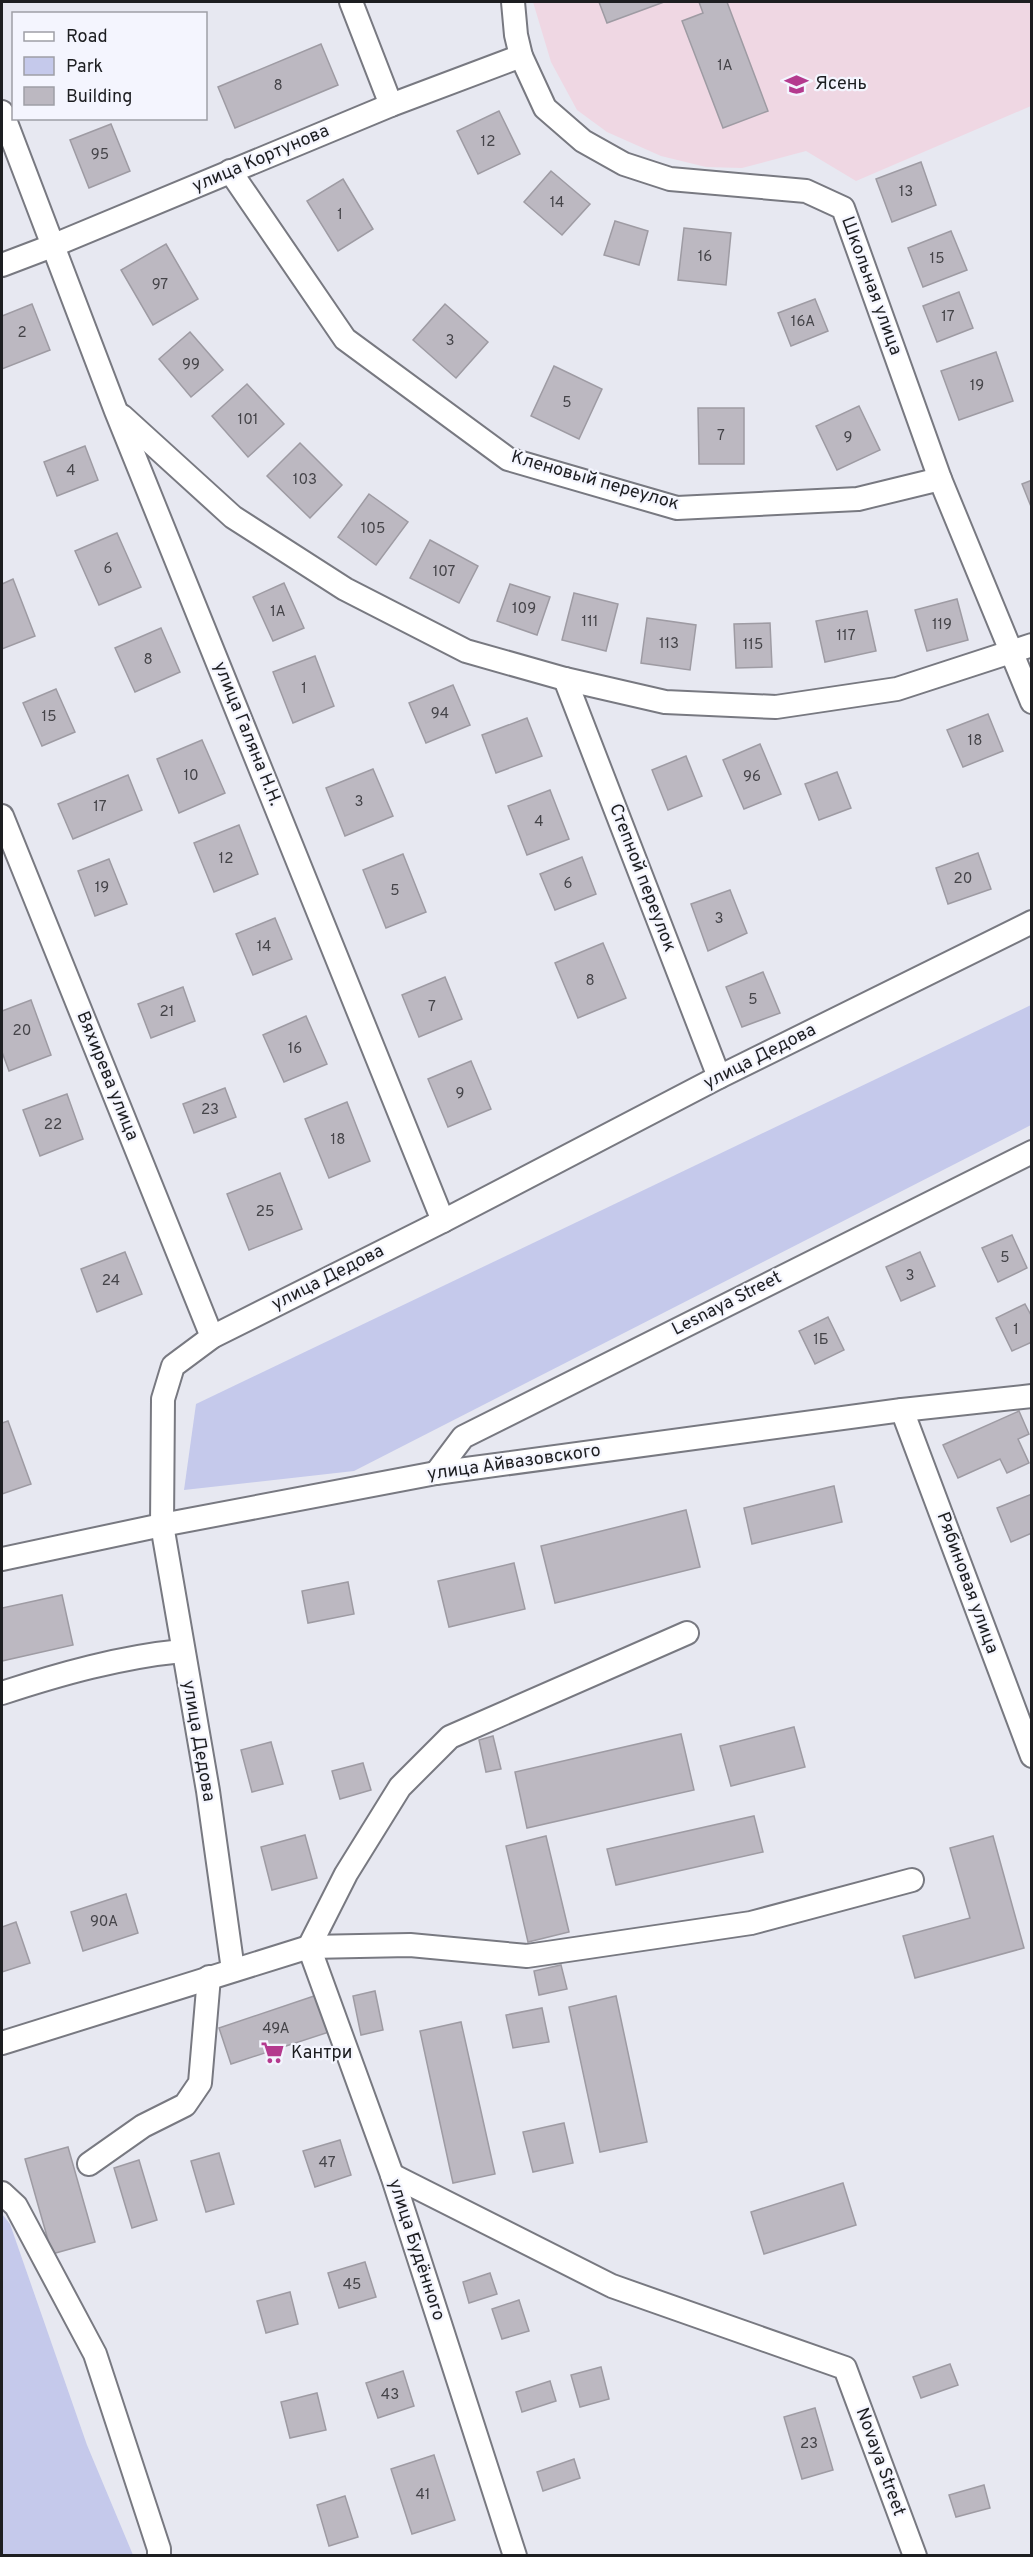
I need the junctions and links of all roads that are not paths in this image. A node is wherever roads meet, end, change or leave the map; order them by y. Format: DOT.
graph roads {
  1 [pos="351,2"];
  2 [pos="513,2"];
  3 [pos="521,56"];
  4 [pos="391,105"];
  5 [pos="2,112"];
  6 [pos="230,171"];
  7 [pos="52,246"];
  8 [pos="2,265"];
  9 [pos="116,411"];
  10 [pos="940,479"];
  11 [pos="1021,648"];
  12 [pos="565,679"];
  13 [pos="1032,702"];
  14 [pos="2,816"];
  15 [pos="1032,922"];
  16 [pos="719,1077"];
  17 [pos="1032,1152"];
  18 [pos="443,1221"];
  19 [pos="212,1337"];
  20 [pos="1032,1396"];
  21 [pos="902,1410"];
  22 [pos="436,1473"];
  23 [pos="162,1525"];
  24 [pos="2,1559"];
  25 [pos="687,1633"];
  26 [pos="182,1651"];
  27 [pos="2,1693"];
  28 [pos="1032,1756"];
  29 [pos="912,1880"];
  30 [pos="309,1947"];
  31 [pos="233,1970"];
  32 [pos="209,1977"];
  33 [pos="2,2043"];
  34 [pos="89,2164"];
  35 [pos="392,2175"];
  36 [pos="2,2193"];
  37 [pos="159,2556"];
  38 [pos="515,2556"];
  39 [pos="915,2556"];
  1 -- 4 [label="street"];
  2 -- 3 [label="street, Школьная улица"];
  3 -- 4 [label="street, улица Кортунова"];
  3 -- 10 [label="street, Школьная улица"];
  4 -- 6 [label="street, улица Кортунова"];
  5 -- 7 [label="street, улица Галяна Н.Н."];
  6 -- 7 [label="street, улица Кортунова"];
  6 -- 10 [label="street, Кленовый переулок"];
  7 -- 8 [label="street, улица Кортунова"];
  7 -- 9 [label="street, улица Галяна Н.Н."];
  9 -- 12 [label="street"];
  9 -- 18 [label="street, улица Галяна Н.Н."];
  10 -- 11 [label="street, Школьная улица"];
  11 -- 12 [label="street"];
  11 -- 13 [label="street, Школьная улица"];
  12 -- 16 [label="street, Степной переулок"];
  14 -- 19 [label="street, Вяхирева улица"];
  15 -- 16 [label="street, улица Дедова"];
  16 -- 18 [label="street, улица Дедова"];
  17 -- 22 [label="street, Lesnaya Street"];
  18 -- 19 [label="street, улица Дедова"];
  19 -- 23 [label="street, улица Дедова"];
  20 -- 21 [label="street, улица Айвазовского"];
  21 -- 22 [label="street, улица Айвазовского"];
  21 -- 28 [label="street, Рябиновая улица"];
  22 -- 23 [label="street, улица Айвазовского"];
  23 -- 24 [label="street, улица Айвазовского"];
  23 -- 26 [label="street, улица Дедова"];
  25 -- 30 [label="street"];
  26 -- 27 [label="street"];
  26 -- 31 [label="street, улица Дедова"];
  29 -- 30 [label="street"];
  30 -- 31 [label="street"];
  30 -- 35 [label="street, улица Будённого"];
  31 -- 32 [label="street"];
  32 -- 33 [label="street"];
  32 -- 34 [label="street"];
  35 -- 38 [label="street, улица Будённого"];
  35 -- 39 [label="street, Novaya Street"];
  36 -- 37 [label="street"];
}
